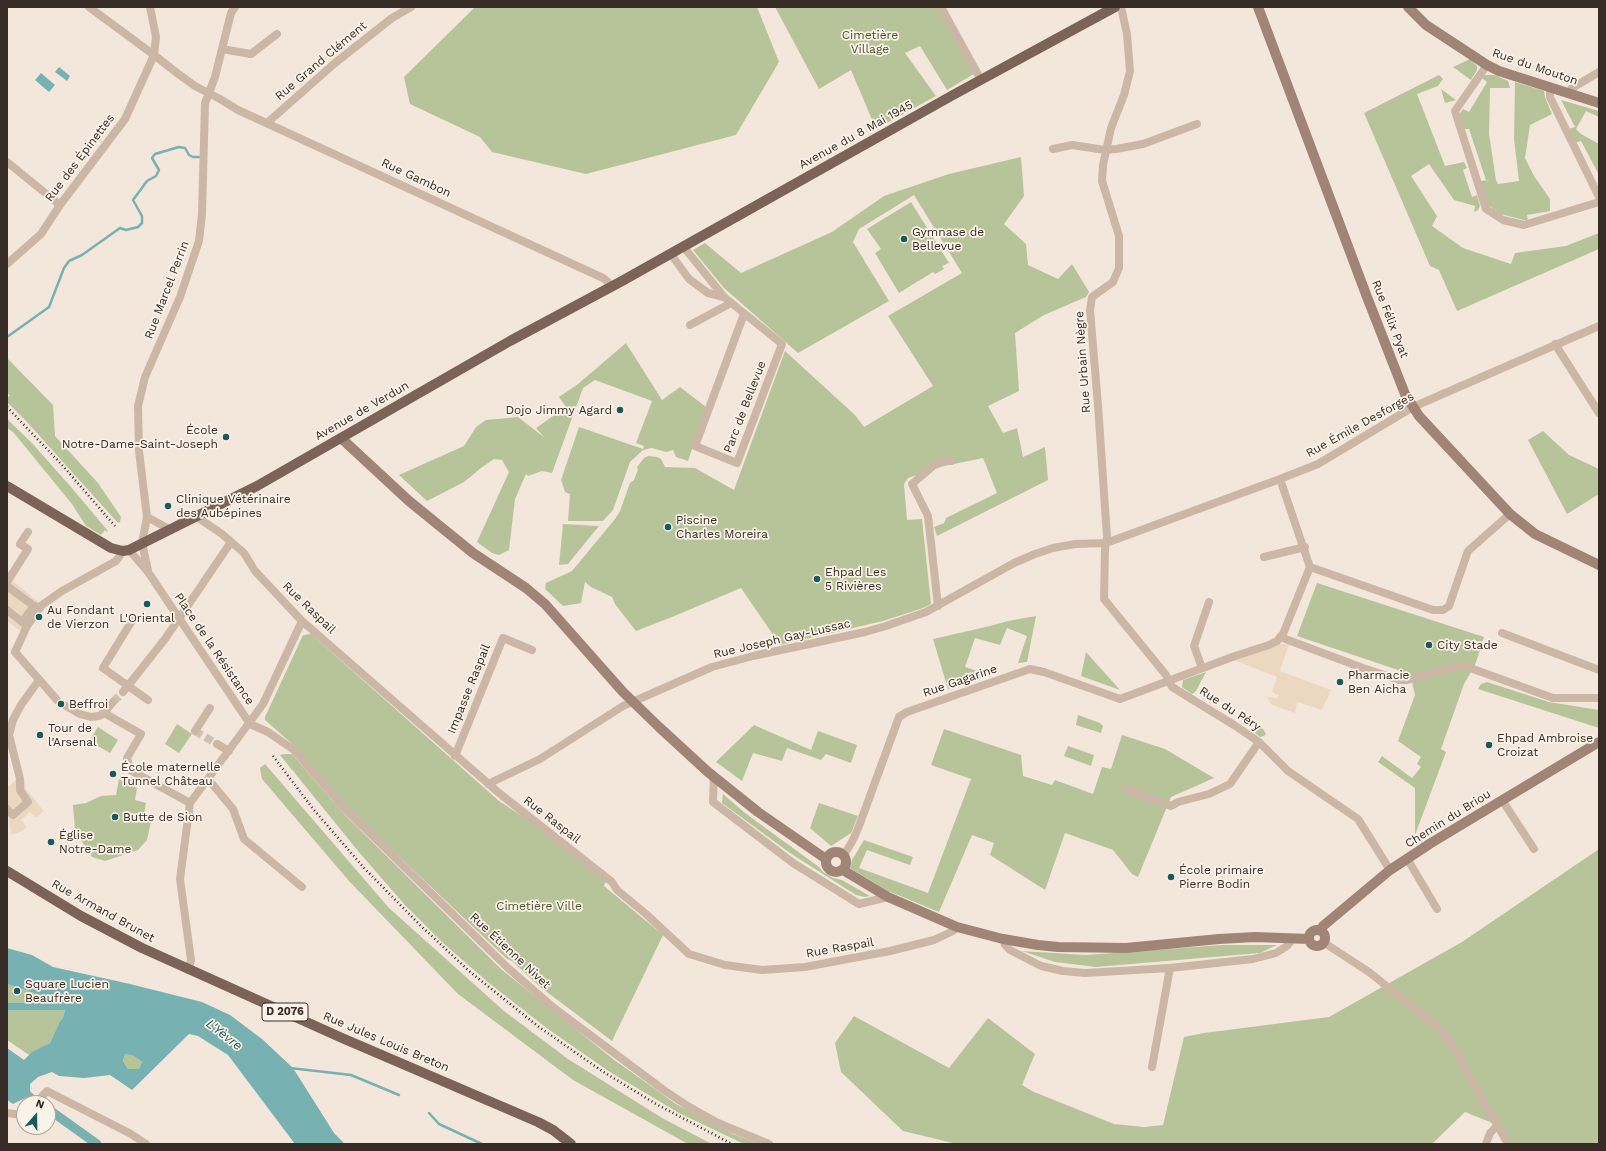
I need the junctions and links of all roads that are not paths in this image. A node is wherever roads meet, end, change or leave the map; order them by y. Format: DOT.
graph roads {
  1 [pos="89,7"];
  2 [pos="150,7"];
  3 [pos="235,7"];
  4 [pos="411,7"];
  5 [pos="941,7"];
  6 [pos="1115,7"];
  7 [pos="1122,7"];
  8 [pos="1258,7"];
  9 [pos="1408,7"];
  10 [pos="277,34"];
  11 [pos="222,49"];
  12 [pos="154,55"];
  13 [pos="1487,65"];
  14 [pos="1599,72"];
  15 [pos="981,80"];
  16 [pos="1550,87"];
  17 [pos="208,93"];
  18 [pos="1569,93"];
  19 [pos="1599,103"];
  20 [pos="267,123"];
  21 [pos="1197,124"];
  22 [pos="1053,149"];
  23 [pos="1105,150"];
  24 [pos="7,162"];
  25 [pos="1599,197"];
  26 [pos="1599,202"];
  27 [pos="60,205"];
  28 [pos="683,246"];
  29 [pos="670,253"];
  30 [pos="7,264"];
  31 [pos="611,287"];
  32 [pos="724,297"];
  33 [pos="731,303"];
  34 [pos="744,314"];
  35 [pos="690,326"];
  36 [pos="1599,326"];
  37 [pos="1555,344"];
  38 [pos="1413,407"];
  39 [pos="1599,412"];
  40 [pos="341,438"];
  41 [pos="951,461"];
  42 [pos="1280,479"];
  43 [pos="7,486"];
  44 [pos="1510,514"];
  45 [pos="147,517"];
  46 [pos="197,517"];
  47 [pos="171,530"];
  48 [pos="28,532"];
  49 [pos="231,542"];
  50 [pos="142,543"];
  51 [pos="1106,543"];
  52 [pos="1305,547"];
  53 [pos="126,551"];
  54 [pos="1264,557"];
  55 [pos="1599,565"];
  56 [pos="1310,567"];
  57 [pos="148,572"];
  58 [pos="7,582"];
  59 [pos="7,586"];
  60 [pos="1209,602"];
  61 [pos="938,606"];
  62 [pos="37,607"];
  63 [pos="7,610"];
  64 [pos="179,617"];
  65 [pos="133,619"];
  66 [pos="302,621"];
  67 [pos="24,624"];
  68 [pos="1502,633"];
  69 [pos="1280,637"];
  70 [pos="532,650"];
  71 [pos="11,652"];
  72 [pos="1202,668"];
  73 [pos="1599,670"];
  74 [pos="39,680"];
  75 [pos="1170,681"];
  76 [pos="126,689"];
  77 [pos="1599,698"];
  78 [pos="57,700"];
  79 [pos="148,700"];
  80 [pos="632,701"];
  81 [pos="113,702"];
  82 [pos="66,706"];
  83 [pos="210,708"];
  84 [pos="104,713"];
  85 [pos="250,724"];
  86 [pos="195,730"];
  87 [pos="268,732"];
  88 [pos="9,742"];
  89 [pos="1259,742"];
  90 [pos="1599,742"];
  91 [pos="217,744"];
  92 [pos="229,751"];
  93 [pos="455,756"];
  94 [pos="714,776"];
  95 [pos="208,779"];
  96 [pos="488,784"];
  97 [pos="1126,789"];
  98 [pos="1502,800"];
  99 [pos="190,803"];
  100 [pos="7,809"];
  101 [pos="1534,849"];
  102 [pos="844,855"];
  103 [pos="826,859"];
  104 [pos="1408,860"];
  105 [pos="843,870"];
  106 [pos="1390,870"];
  107 [pos="8,872"];
  108 [pos="302,887"];
  109 [pos="888,897"];
  110 [pos="1437,909"];
  111 [pos="957,926"];
  112 [pos="1322,928"];
  113 [pos="1003,939"];
  114 [pos="1293,939"];
  115 [pos="1309,939"];
  116 [pos="1323,942"];
  117 [pos="1170,968"];
  118 [pos="188,970"];
  119 [pos="1152,1067"];
  120 [pos="56,1103"];
  121 [pos="1497,1126"];
  122 [pos="146,1144"];
  123 [pos="571,1144"];
  124 [pos="769,1144"];
  125 [pos="1486,1144"];
  126 [pos="1508,1144"];
  1 -- 12 [label="street, Rue Gambon"];
  2 -- 12 [label="street, Rue des Épinettes"];
  3 -- 11 [label="street, Rue Marcel Perrin"];
  4 -- 20 [label="street, Rue Grand Clément"];
  5 -- 15 [label="street"];
  6 -- 15 [label="main road, Avenue du 8 Mai 1945"];
  7 -- 23 [label="street, Rue Urbain Nègre"];
  8 -- 38 [label="street, Rue Félix Pyat"];
  9 -- 13 [label="street, Rue du Mouton"];
  10 -- 11 [label="street"];
  11 -- 17 [label="street, Rue Marcel Perrin"];
  12 -- 17 [label="street, Rue Gambon"];
  12 -- 27 [label="street, Rue des Épinettes"];
  13 -- 16 [label="street, Rue du Mouton"];
  13 -- 26 [label="street"];
  14 -- 18 [label="street"];
  15 -- 28 [label="main road, Avenue du 8 Mai 1945"];
  16 -- 18 [label="street, Rue du Mouton"];
  16 -- 25 [label="street"];
  17 -- 20 [label="street, Rue Gambon"];
  17 -- 45 [label="street, Rue Marcel Perrin"];
  18 -- 19 [label="street, Rue du Mouton"];
  20 -- 31 [label="street, Rue Gambon"];
  21 -- 23 [label="street"];
  22 -- 23 [label="street"];
  23 -- 51 [label="street, Rue Urbain Nègre"];
  24 -- 27 [label="street"];
  27 -- 30 [label="street, Rue des Épinettes"];
  28 -- 29 [label="main road, Avenue du 8 Mai 1945"];
  28 -- 32 [label="street, Parc de Bellevue"];
  29 -- 31 [label="main road, Avenue du 8 Mai 1945"];
  29 -- 32 [label="street, Parc de Bellevue"];
  31 -- 40 [label="main road, Avenue de Verdun"];
  32 -- 33 [label="street, Parc de Bellevue"];
  33 -- 34 [label="street, Parc de Bellevue"];
  33 -- 35 [label="street"];
  34 -- 34 [label="street, Parc de Bellevue"];
  36 -- 37 [label="street, Rue Émile Desforges"];
  37 -- 38 [label="street, Rue Émile Desforges"];
  37 -- 39 [label="street"];
  38 -- 42 [label="street, Rue Émile Desforges"];
  38 -- 44 [label="street, Rue Félix Pyat"];
  40 -- 46 [label="main road, Avenue de Verdun"];
  40 -- 80 [label="street"];
  41 -- 61 [label="street"];
  42 -- 51 [label="street, Rue Émile Desforges"];
  42 -- 52 [label="street"];
  43 -- 53 [label="main road"];
  44 -- 55 [label="street, Rue Félix Pyat"];
  44 -- 56 [label="street"];
  45 -- 47 [label="street"];
  45 -- 50 [label="street, Rue Marcel Perrin"];
  46 -- 47 [label="main road, Avenue de Verdun"];
  46 -- 49 [label="street, Rue Raspail"];
  47 -- 50 [label="main road, Avenue de Verdun"];
  48 -- 58 [label="street"];
  49 -- 64 [label="street"];
  49 -- 66 [label="street, Rue Raspail"];
  50 -- 53 [label="main road, Avenue de Verdun"];
  50 -- 57 [label="street, Place de la Résistance"];
  51 -- 61 [label="street, Rue Joseph Gay-Lussac"];
  51 -- 75 [label="street, Rue du Péry"];
  52 -- 54 [label="street"];
  52 -- 56 [label="street"];
  53 -- 57 [label="street, Place de la Résistance"];
  53 -- 62 [label="street"];
  56 -- 69 [label="street"];
  57 -- 64 [label="street, Place de la Résistance"];
  59 -- 62 [label="street"];
  60 -- 72 [label="street"];
  61 -- 80 [label="street, Rue Joseph Gay-Lussac"];
  62 -- 67 [label="street"];
  63 -- 67 [label="street"];
  64 -- 76 [label="street"];
  64 -- 85 [label="street, Place de la Résistance"];
  65 -- 76 [label="street"];
  66 -- 85 [label="street"];
  66 -- 93 [label="street, Rue Raspail"];
  67 -- 71 [label="street"];
  68 -- 73 [label="street"];
  69 -- 72 [label="street, Rue Gagarine"];
  69 -- 77 [label="street"];
  70 -- 93 [label="street, Impasse Raspail"];
  71 -- 74 [label="street"];
  72 -- 75 [label="street, Rue Gagarine"];
  74 -- 78 [label="street"];
  74 -- 88 [label="street"];
  75 -- 89 [label="street, Rue du Péry"];
  75 -- 102 [label="street, Rue Gagarine"];
  76 -- 79 [label="street"];
  80 -- 94 [label="street"];
  80 -- 96 [label="street, Rue Joseph Gay-Lussac"];
  81 -- 84 [label="street"];
  82 -- 84 [label="street"];
  83 -- 86 [label="street"];
  84 -- 99 [label="street"];
  85 -- 87 [label="street, Place de la Résistance"];
  85 -- 92 [label="street"];
  87 -- 124 [label="street, Rue Étienne Nivet"];
  88 -- 100 [label="street"];
  89 -- 97 [label="street"];
  89 -- 106 [label="street, Rue du Péry"];
  90 -- 98 [label="street, Chemin du Briou"];
  91 -- 92 [label="street"];
  92 -- 95 [label="street"];
  93 -- 96 [label="street, Rue Raspail"];
  94 -- 103 [label="street"];
  94 -- 109 [label="street"];
  95 -- 99 [label="street"];
  95 -- 108 [label="street"];
  96 -- 111 [label="street, Rue Raspail"];
  98 -- 101 [label="street, Chemin du Briou"];
  98 -- 104 [label="street, Chemin du Briou"];
  99 -- 118 [label="street"];
  102 -- 103 [label="street"];
  102 -- 105 [label="street"];
  103 -- 105 [label="street"];
  104 -- 106 [label="street, Chemin du Briou"];
  104 -- 110 [label="street, Chemin du Briou"];
  105 -- 109 [label="street"];
  106 -- 112 [label="street, Chemin du Briou"];
  107 -- 118 [label="main road, Rue Armand Brunet / D 2076"];
  109 -- 111 [label="street"];
  111 -- 113 [label="street"];
  112 -- 115 [label="street"];
  112 -- 116 [label="street"];
  113 -- 114 [label="street"];
  113 -- 117 [label="street"];
  114 -- 115 [label="street"];
  114 -- 117 [label="street"];
  115 -- 116 [label="street"];
  116 -- 121 [label="street"];
  117 -- 119 [label="street"];
  118 -- 123 [label="main road, Rue Jules Louis Breton / D 2076"];
  120 -- 122 [label="street"];
  121 -- 125 [label="street"];
  121 -- 126 [label="street"];
}
